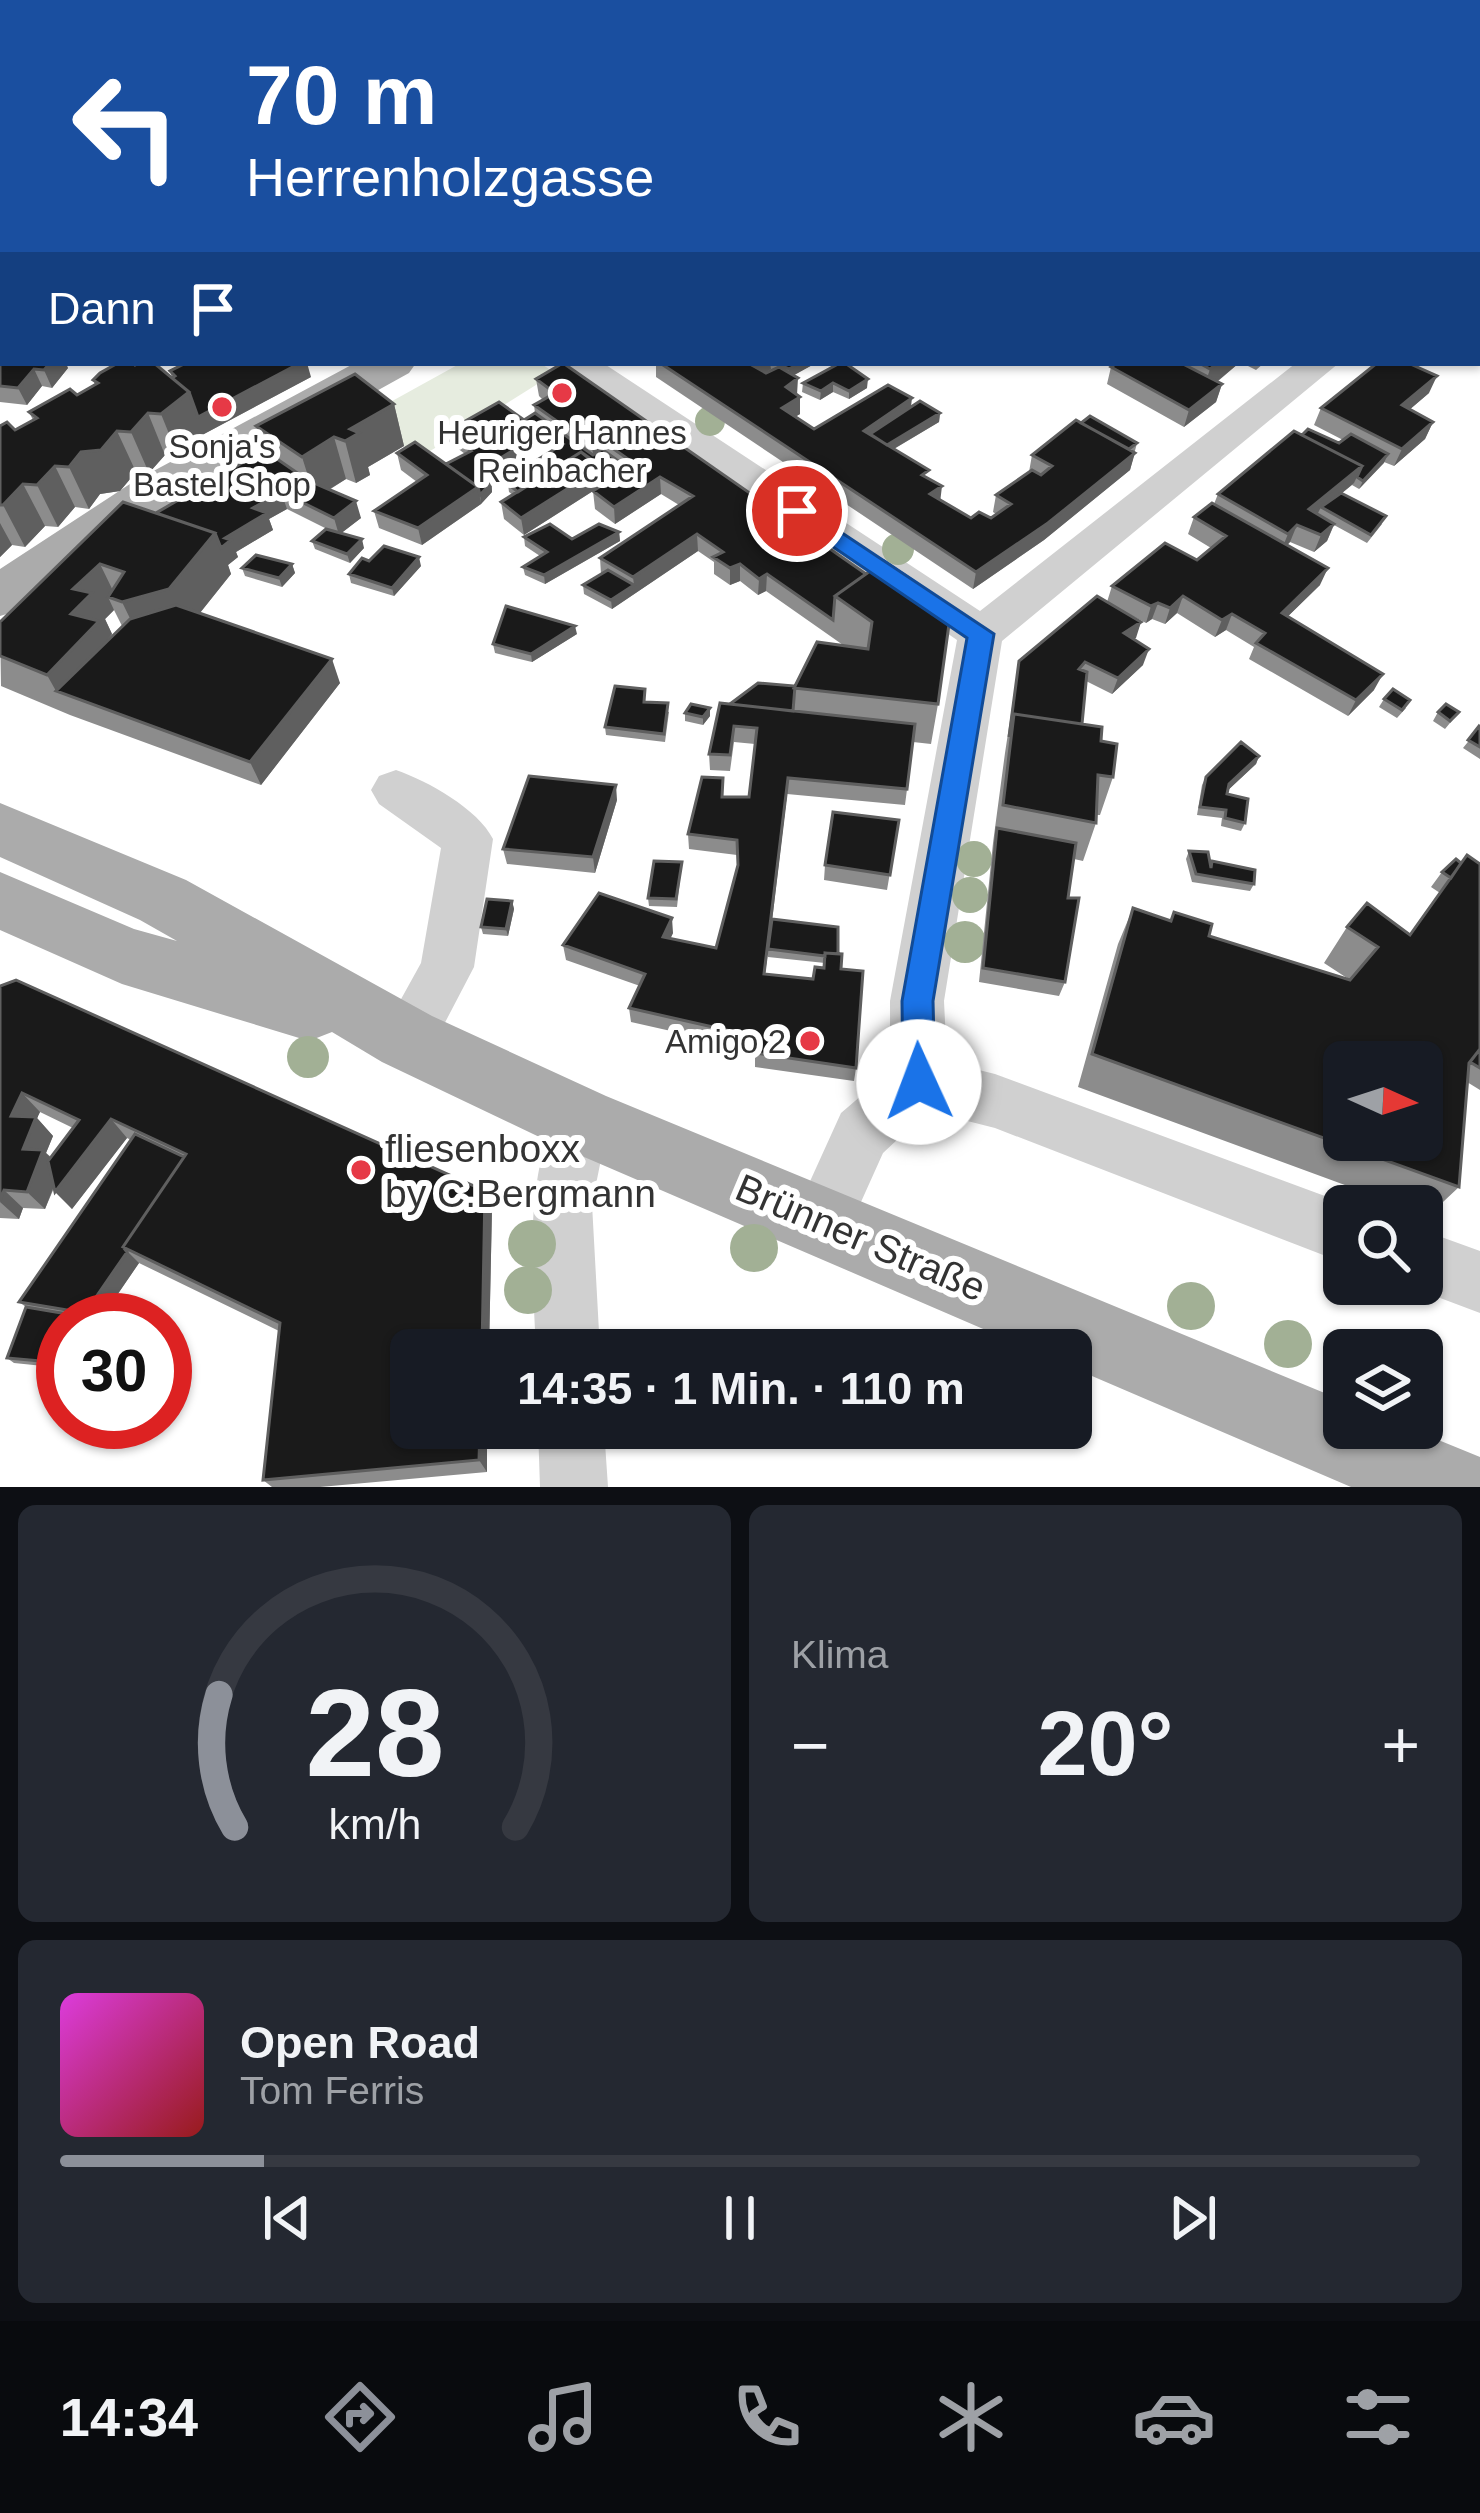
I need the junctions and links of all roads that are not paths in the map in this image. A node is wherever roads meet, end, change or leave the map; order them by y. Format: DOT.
graph roads {
  1 [pos="386,366"];
  2 [pos="581,366"];
  3 [pos="1316,366"];
  4 [pos="0,596"];
  5 [pos="981,634"];
  6 [pos="396,790"];
  7 [pos="518,826"];
  8 [pos="0,829"];
  9 [pos="468,839"];
  10 [pos="0,900"];
  11 [pos="406,1039"];
  12 [pos="919,1082"];
  13 [pos="580,1120"];
  14 [pos="823,1221"];
  15 [pos="1323,1225"];
  16 [pos="1443,1269"];
  17 [pos="1480,1282"];
  18 [pos="567,1329"];
  19 [pos="572,1449"];
  20 [pos="574,1487"];
  21 [pos="1450,1487"];
  1 -- 4 [label="main road"];
  2 -- 5 [label="street"];
  3 -- 5 [label="street"];
  5 -- 12 [label="street"];
  6 -- 9 [label="street"];
  7 -- 9 [label="street"];
  8 -- 11 [label="main road, Brünner Straße"];
  9 -- 11 [label="street"];
  10 -- 11 [label="main road, Brünner Straße"];
  11 -- 13 [label="main road, Brünner Straße"];
  12 -- 14 [label="street"];
  12 -- 15 [label="street"];
  13 -- 14 [label="main road, Brünner Straße"];
  13 -- 18 [label="street"];
  14 -- 21 [label="main road, Brünner Straße"];
  16 -- 17 [label="street"];
  19 -- 20 [label="street"];
}
